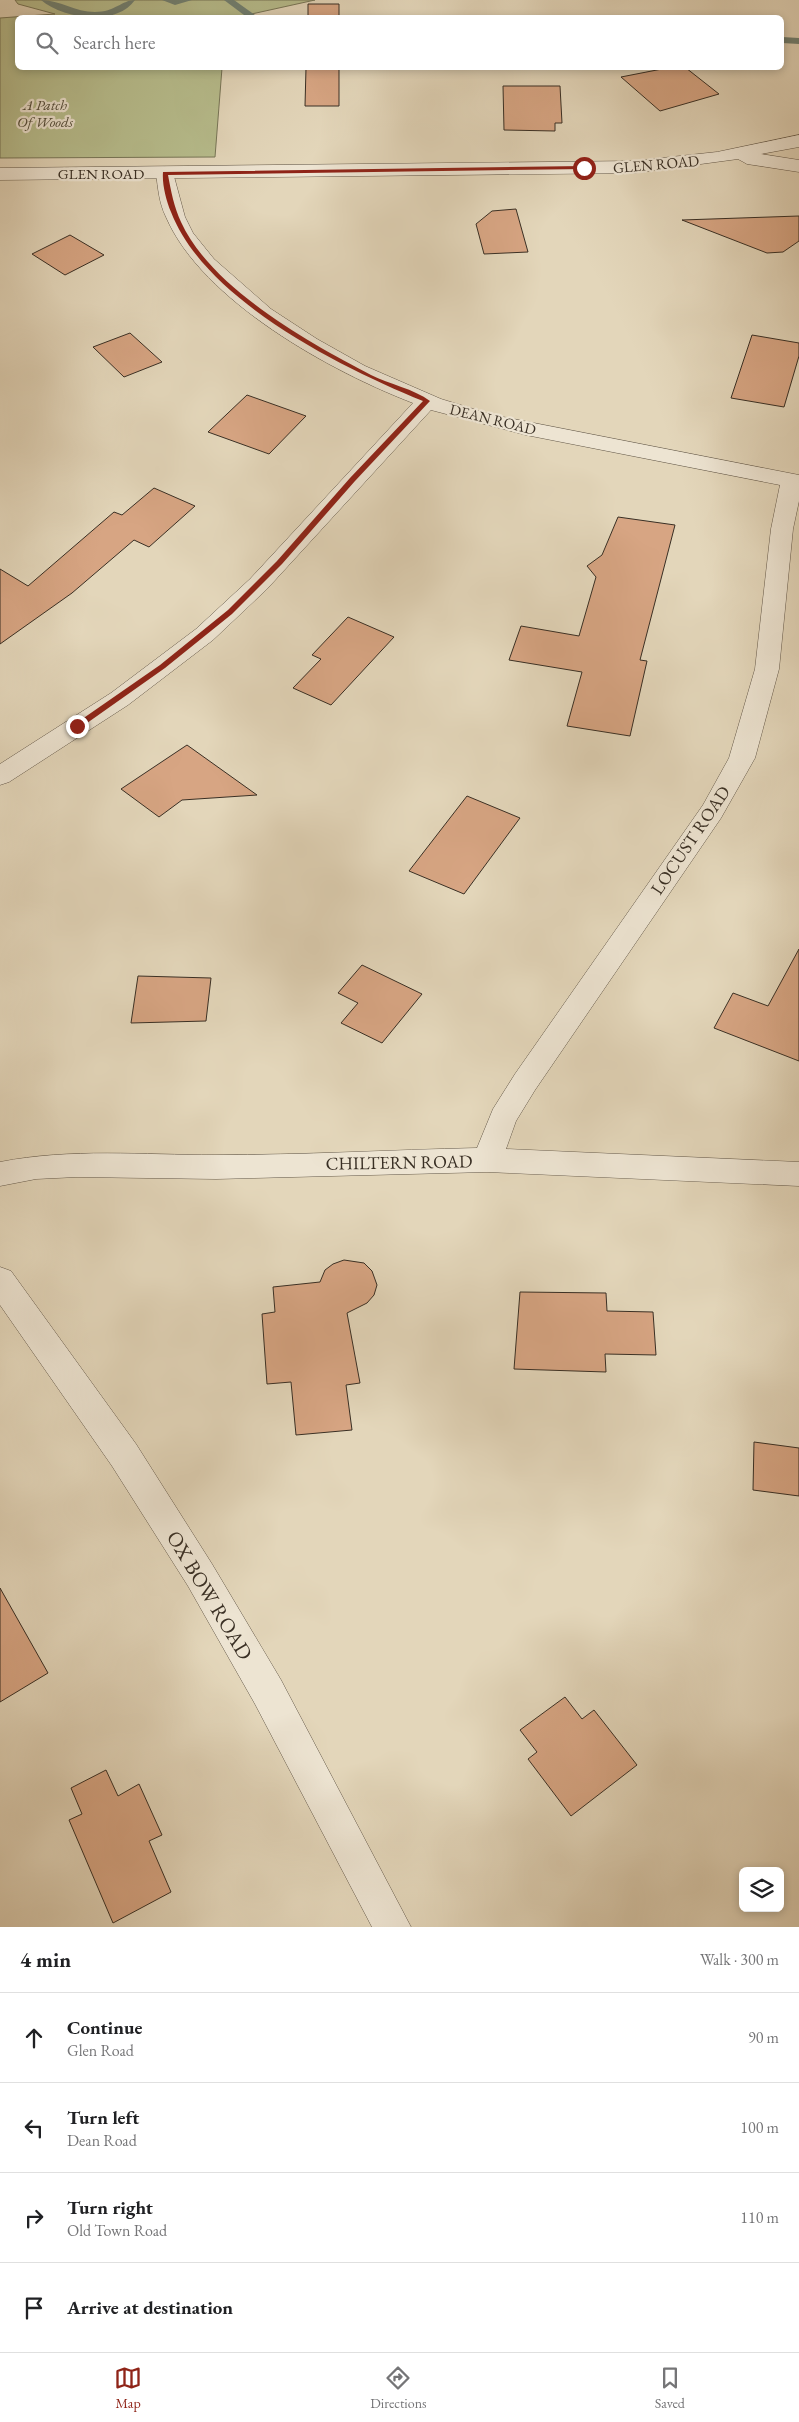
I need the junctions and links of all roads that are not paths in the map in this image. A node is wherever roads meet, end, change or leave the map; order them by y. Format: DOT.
graph roads {
  1 [pos="799,140"];
  2 [pos="736,155"];
  3 [pos="799,166"];
  4 [pos="165,173"];
  5 [pos="0,174"];
  6 [pos="427,401"];
  7 [pos="796,481"];
  8 [pos="0,776"];
  9 [pos="487,1160"];
  10 [pos="0,1174"];
  11 [pos="799,1174"];
  12 [pos="0,1280"];
  13 [pos="392,1927"];
  1 -- 2 [label="street, GLEN ROAD"];
  2 -- 3 [label="street"];
  2 -- 4 [label="street, GLEN ROAD"];
  4 -- 5 [label="street, GLEN ROAD"];
  4 -- 6 [label="street, DEAN ROAD"];
  6 -- 7 [label="street, DEAN ROAD"];
  6 -- 8 [label="street"];
  7 -- 9 [label="street, LOCUST ROAD"];
  9 -- 10 [label="street, CHILTERN ROAD"];
  9 -- 11 [label="street, CHILTERN ROAD"];
  12 -- 13 [label="street, OX BOW ROAD"];
}
